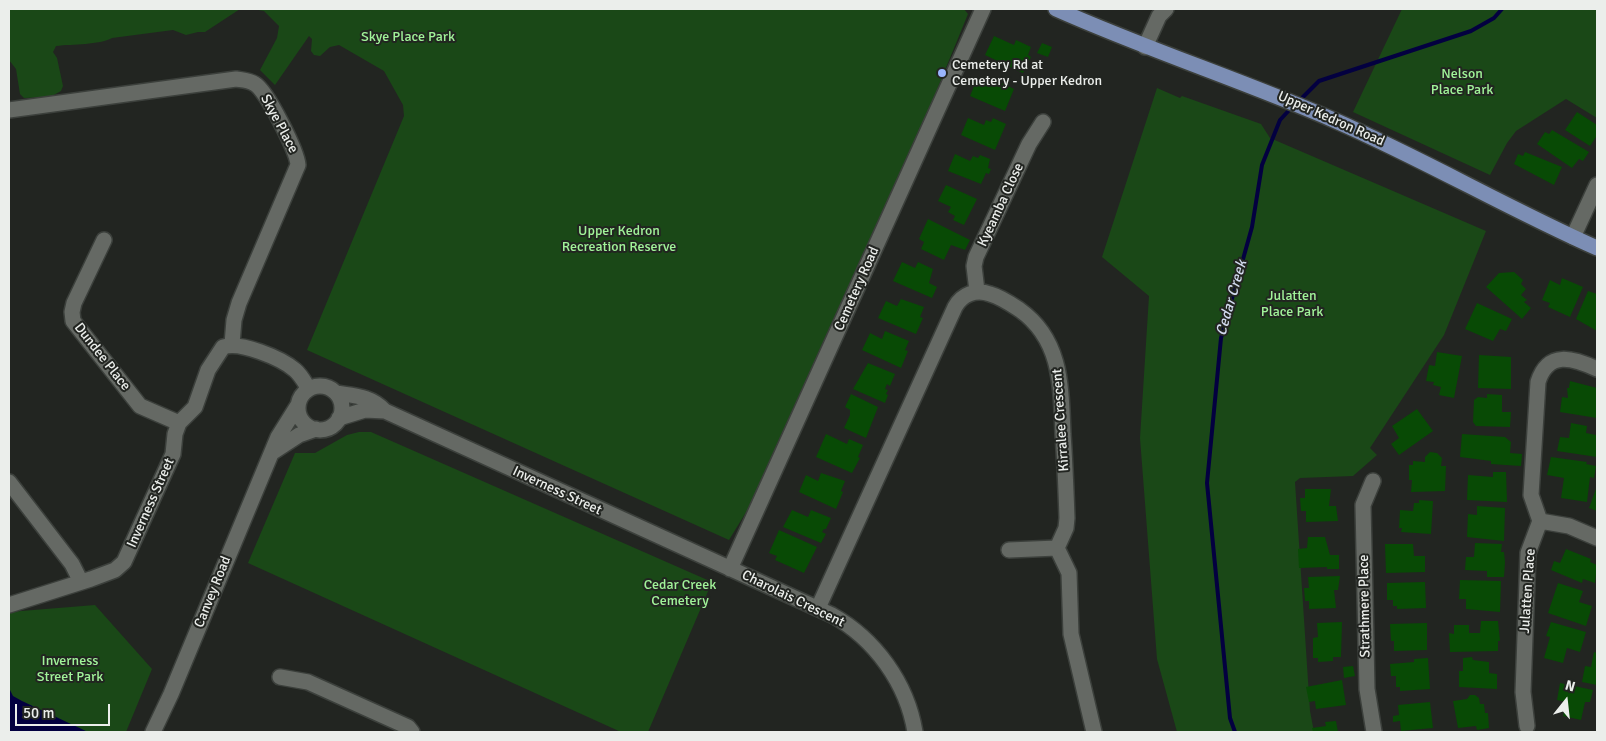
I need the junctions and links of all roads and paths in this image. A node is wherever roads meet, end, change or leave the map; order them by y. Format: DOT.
graph roads {
  1 [pos="983,9"];
  2 [pos="1056,9"];
  3 [pos="1166,9"];
  4 [pos="1145,47"];
  5 [pos="9,110"];
  6 [pos="1043,122"];
  7 [pos="1597,185"];
  8 [pos="1573,237"];
  9 [pos="104,240"];
  10 [pos="1597,248"];
  11 [pos="977,291"];
  12 [pos="232,344"];
  13 [pos="1597,369"];
  14 [pos="309,389"];
  15 [pos="336,393"];
  16 [pos="298,405"];
  17 [pos="385,411"];
  18 [pos="340,418"];
  19 [pos="179,423"];
  20 [pos="316,429"];
  21 [pos="273,452"];
  22 [pos="1373,481"];
  23 [pos="9,482"];
  24 [pos="1540,521"];
  25 [pos="1597,538"];
  26 [pos="1057,548"];
  27 [pos="1009,550"];
  28 [pos="730,569"];
  29 [pos="81,582"];
  30 [pos="9,605"];
  31 [pos="818,608"];
  32 [pos="280,677"];
  33 [pos="1527,726"];
  34 [pos="153,732"];
  35 [pos="412,732"];
  36 [pos="915,732"];
  37 [pos="1094,732"];
  38 [pos="1374,732"];
  1 -- 28 [label="street, Cemetery Road"];
  2 -- 4 [label="main road, Upper Kedron Road"];
  3 -- 4 [label="street"];
  4 -- 8 [label="main road, Upper Kedron Road"];
  5 -- 12 [label="street, Skye Place"];
  6 -- 11 [label="street, Kyeamba Close"];
  7 -- 8 [label="street"];
  8 -- 10 [label="main road, Upper Kedron Road"];
  9 -- 19 [label="street, Dundee Place"];
  11 -- 26 [label="street, Kirralee Crescent"];
  11 -- 31 [label="street"];
  12 -- 14 [label="street"];
  12 -- 19 [label="street"];
  13 -- 24 [label="street"];
  14 -- 15 [label="street"];
  14 -- 16 [label="street"];
  15 -- 17 [label="street, Inverness Street"];
  15 -- 18 [label="street"];
  16 -- 20 [label="street"];
  16 -- 21 [label="street, Canvey Road"];
  17 -- 18 [label="street, Inverness Street"];
  17 -- 28 [label="street, Inverness Street"];
  18 -- 20 [label="street"];
  19 -- 29 [label="street, Inverness Street"];
  20 -- 21 [label="street"];
  21 -- 34 [label="street, Canvey Road"];
  22 -- 38 [label="street, Strathmere Place"];
  23 -- 29 [label="street"];
  24 -- 25 [label="street"];
  24 -- 33 [label="street, Julatten Place"];
  26 -- 27 [label="street"];
  26 -- 37 [label="street"];
  28 -- 31 [label="street, Charolais Crescent"];
  29 -- 30 [label="street, Inverness Street"];
  31 -- 36 [label="street, Charolais Crescent"];
  32 -- 35 [label="street"];
}
